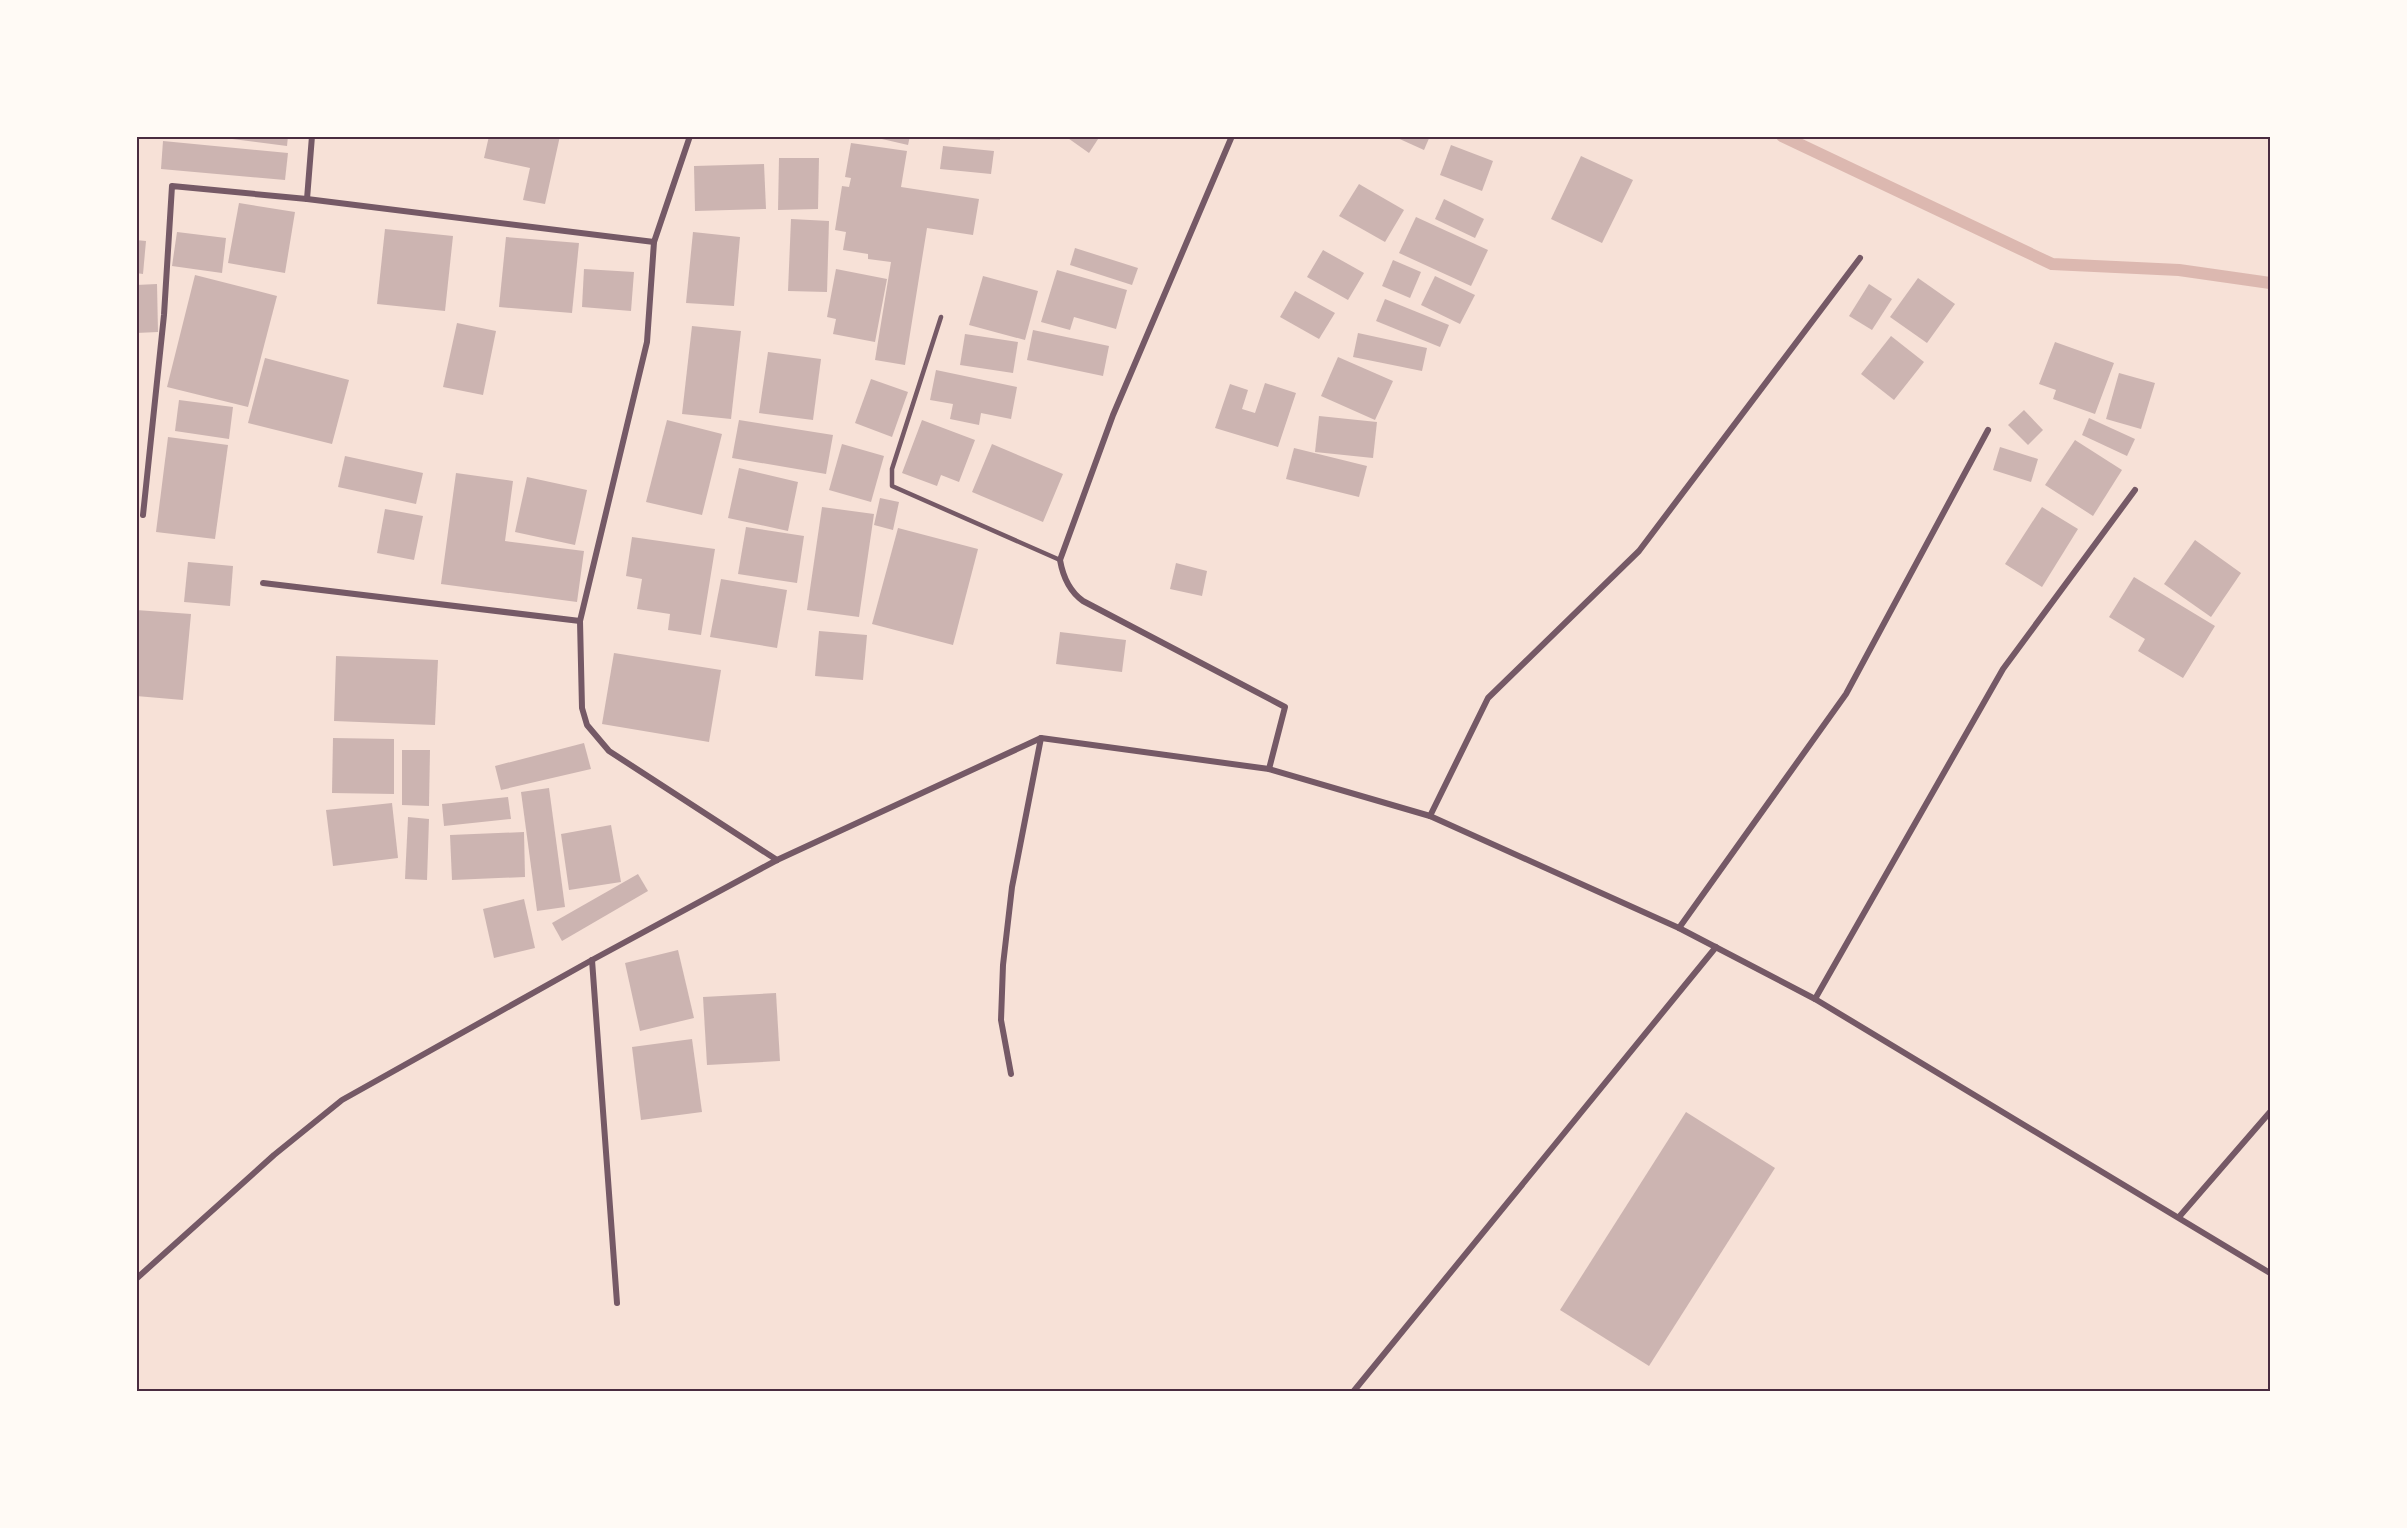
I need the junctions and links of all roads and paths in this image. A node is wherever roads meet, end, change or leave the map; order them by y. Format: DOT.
graph roads {
  1 [pos="312,136"];
  2 [pos="690,136"];
  3 [pos="1232,136"];
  4 [pos="307,199"];
  5 [pos="654,242"];
  6 [pos="1860,258"];
  7 [pos="941,317"];
  8 [pos="1988,430"];
  9 [pos="2135,490"];
  10 [pos="143,515"];
  11 [pos="1060,560"];
  12 [pos="263,583"];
  13 [pos="580,621"];
  14 [pos="1041,738"];
  15 [pos="1269,769"];
  16 [pos="1430,816"];
  17 [pos="777,860"];
  18 [pos="1679,928"];
  19 [pos="1716,947"];
  20 [pos="592,960"];
  21 [pos="1815,999"];
  22 [pos="1011,1074"];
  23 [pos="2271,1112"];
  24 [pos="2179,1217"];
  25 [pos="2271,1273"];
  26 [pos="136,1279"];
  27 [pos="617,1303"];
  28 [pos="1353,1392"];
  1 -- 4 [label="street"];
  2 -- 5 [label="street"];
  3 -- 11 [label="street"];
  4 -- 5 [label="street"];
  4 -- 10 [label="street"];
  5 -- 13 [label="street"];
  6 -- 16 [label="street"];
  7 -- 11 [label="lane"];
  8 -- 18 [label="street"];
  9 -- 21 [label="street"];
  11 -- 15 [label="street"];
  12 -- 13 [label="street"];
  13 -- 17 [label="street"];
  14 -- 15 [label="street"];
  14 -- 17 [label="street"];
  14 -- 22 [label="street"];
  15 -- 16 [label="street"];
  16 -- 18 [label="street"];
  17 -- 20 [label="street"];
  18 -- 19 [label="street"];
  19 -- 21 [label="street"];
  19 -- 28 [label="street"];
  20 -- 26 [label="street"];
  20 -- 27 [label="street"];
  21 -- 24 [label="street"];
  23 -- 24 [label="street"];
  24 -- 25 [label="street"];
}
